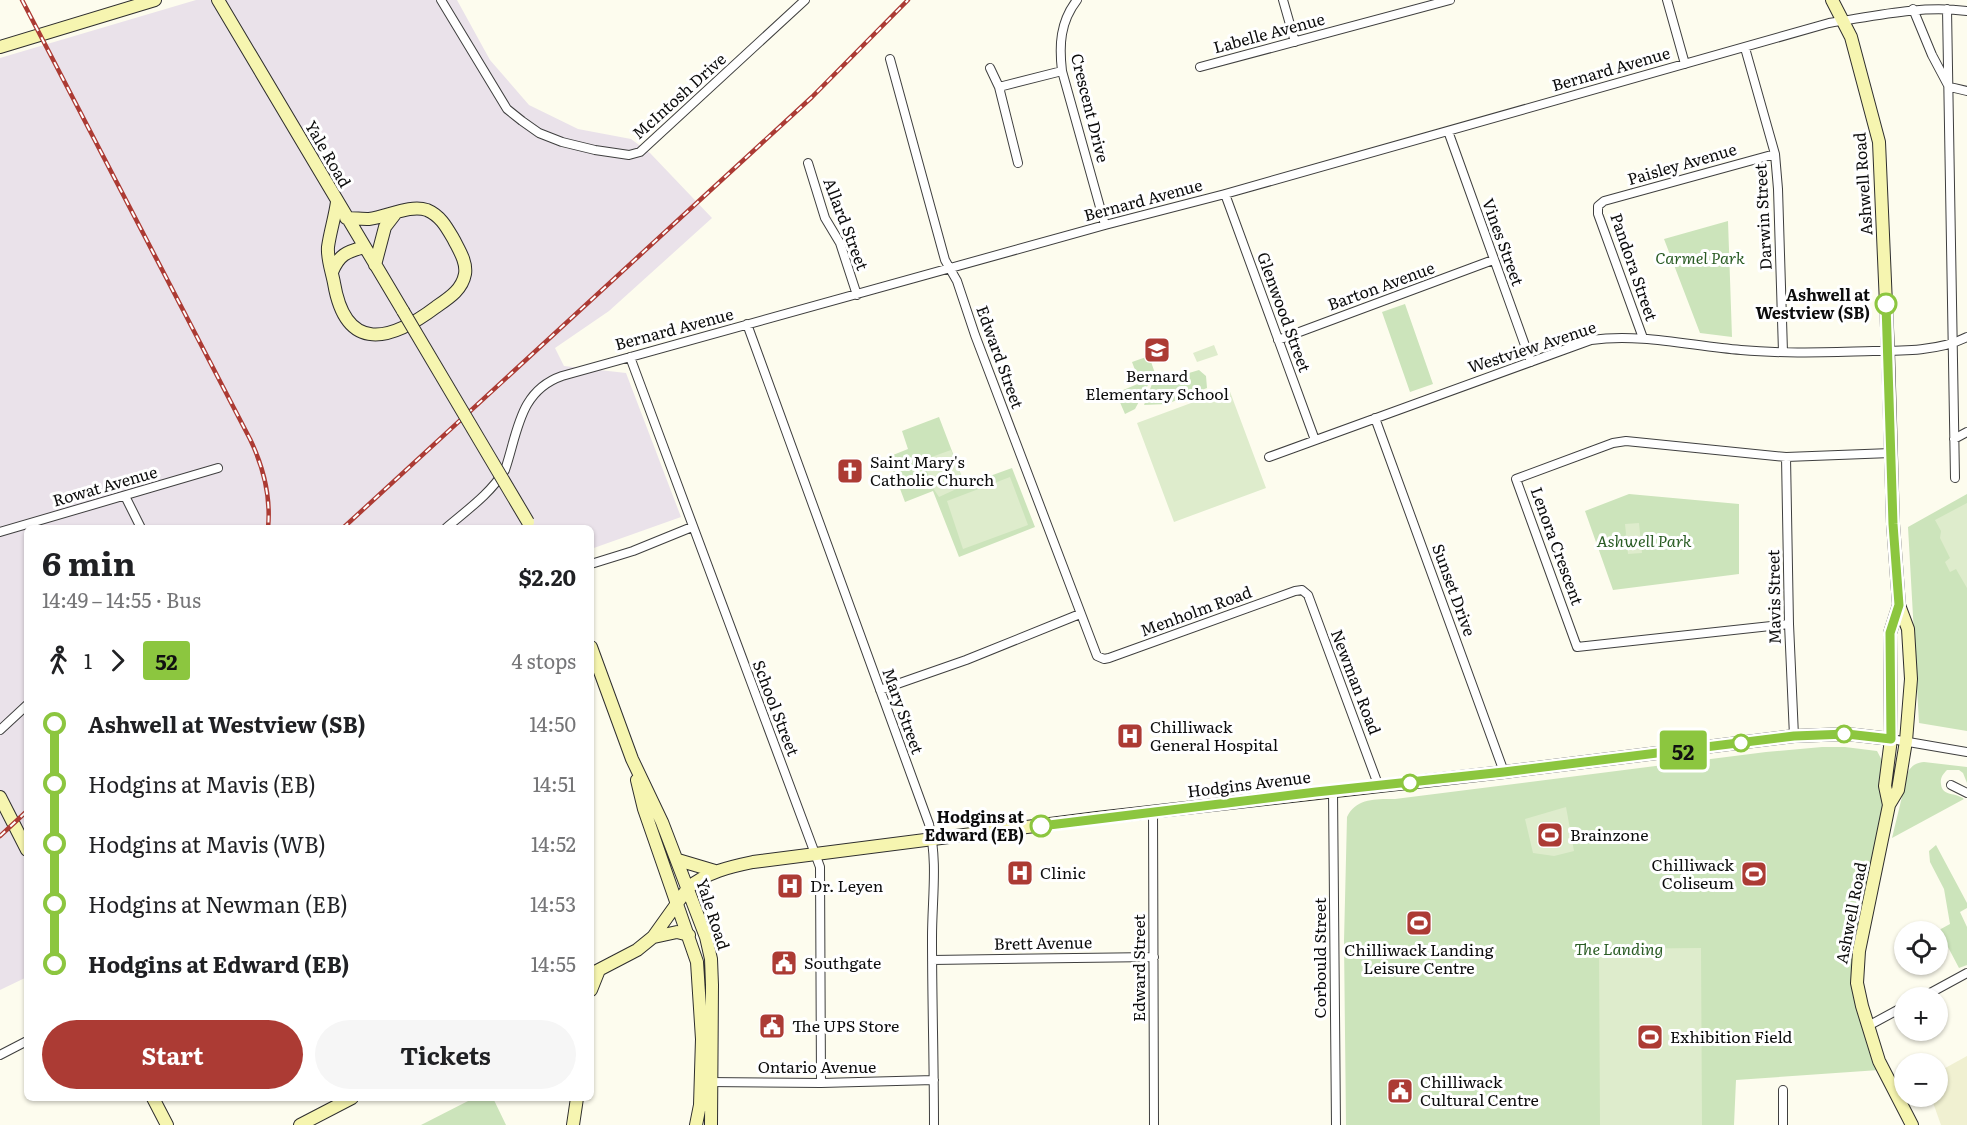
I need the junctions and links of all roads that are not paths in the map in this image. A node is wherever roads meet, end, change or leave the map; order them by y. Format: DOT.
graph roads {
  1 [pos="154,0"];
  2 [pos="218,0"];
  3 [pos="441,0"];
  4 [pos="805,0"];
  5 [pos="1077,0"];
  6 [pos="1283,0"];
  7 [pos="1450,0"];
  8 [pos="1666,0"];
  9 [pos="1833,0"];
  10 [pos="1913,9"];
  11 [pos="1947,9"];
  12 [pos="1967,11"];
  13 [pos="1844,21"];
  14 [pos="1295,42"];
  15 [pos="0,47"];
  16 [pos="1746,48"];
  17 [pos="890,59"];
  18 [pos="1685,64"];
  19 [pos="1200,67"];
  20 [pos="990,68"];
  21 [pos="1062,71"];
  22 [pos="999,87"];
  23 [pos="1950,87"];
  24 [pos="1967,91"];
  25 [pos="1448,131"];
  26 [pos="1775,154"];
  27 [pos="808,163"];
  28 [pos="1018,163"];
  29 [pos="1225,194"];
  30 [pos="337,202"];
  31 [pos="1598,206"];
  32 [pos="395,214"];
  33 [pos="346,218"];
  34 [pos="1105,225"];
  35 [pos="364,247"];
  36 [pos="1493,260"];
  37 [pos="375,265"];
  38 [pos="950,269"];
  39 [pos="332,272"];
  40 [pos="857,296"];
  41 [pos="747,324"];
  42 [pos="1967,337"];
  43 [pos="1643,338"];
  44 [pos="1278,340"];
  45 [pos="1952,345"];
  46 [pos="1888,351"];
  47 [pos="1784,352"];
  48 [pos="630,357"];
  49 [pos="1531,362"];
  50 [pos="1375,418"];
  51 [pos="1967,432"];
  52 [pos="1954,439"];
  53 [pos="1315,440"];
  54 [pos="1891,453"];
  55 [pos="1269,457"];
  56 [pos="1786,457"];
  57 [pos="218,468"];
  58 [pos="1955,478"];
  59 [pos="124,495"];
  60 [pos="139,525"];
  61 [pos="450,525"];
  62 [pos="530,525"];
  63 [pos="692,527"];
  64 [pos="0,532"];
  65 [pos="594,563"];
  66 [pos="1302,590"];
  67 [pos="1899,605"];
  68 [pos="1080,614"];
  69 [pos="1789,624"];
  70 [pos="594,655"];
  71 [pos="1100,658"];
  72 [pos="880,690"];
  73 [pos="24,708"];
  74 [pos="0,730"];
  75 [pos="1794,736"];
  76 [pos="1891,739"];
  77 [pos="1906,741"];
  78 [pos="1967,752"];
  79 [pos="632,759"];
  80 [pos="1504,772"];
  81 [pos="1952,785"];
  82 [pos="1379,787"];
  83 [pos="1333,791"];
  84 [pos="1967,793"];
  85 [pos="0,797"];
  86 [pos="1889,805"];
  87 [pos="1153,811"];
  88 [pos="933,840"];
  89 [pos="24,844"];
  90 [pos="815,853"];
  91 [pos="678,860"];
  92 [pos="715,871"];
  93 [pos="688,888"];
  94 [pos="678,904"];
  95 [pos="689,935"];
  96 [pos="653,937"];
  97 [pos="1154,957"];
  98 [pos="932,960"];
  99 [pos="595,972"];
  100 [pos="1967,973"];
  101 [pos="1941,987"];
  102 [pos="1894,1012"];
  103 [pos="1868,1026"];
  104 [pos="24,1043"];
  105 [pos="0,1055"];
  106 [pos="934,1080"];
  107 [pos="705,1082"];
  108 [pos="821,1083"];
  109 [pos="1783,1090"];
  110 [pos="154,1101"];
  111 [pos="346,1101"];
  112 [pos="577,1101"];
  113 [pos="163,1124"];
  114 [pos="300,1125"];
  115 [pos="573,1125"];
  116 [pos="699,1125"];
  117 [pos="711,1125"];
  118 [pos="934,1125"];
  119 [pos="1154,1125"];
  120 [pos="1336,1125"];
  121 [pos="1783,1125"];
  122 [pos="1912,1125"];
  1 -- 15 [label="street"];
  2 -- 30 [label="street, Yale Road"];
  3 -- 4 [label="street, McIntosh Drive"];
  5 -- 21 [label="street, Crescent Drive"];
  6 -- 14 [label="street"];
  7 -- 14 [label="street, Labelle Avenue"];
  8 -- 18 [label="street"];
  9 -- 13 [label="street, Ashwell Road"];
  10 -- 11 [label="street"];
  10 -- 13 [label="street"];
  10 -- 23 [label="street"];
  11 -- 12 [label="street"];
  11 -- 23 [label="street"];
  13 -- 16 [label="street, Bernard Avenue"];
  13 -- 46 [label="street, Ashwell Road"];
  14 -- 19 [label="street, Labelle Avenue"];
  16 -- 18 [label="street, Bernard Avenue"];
  16 -- 26 [label="street, Darwin Street"];
  17 -- 38 [label="street, Edward Street"];
  18 -- 25 [label="street, Bernard Avenue"];
  20 -- 22 [label="street"];
  21 -- 22 [label="street"];
  21 -- 34 [label="street, Crescent Drive"];
  22 -- 28 [label="street"];
  23 -- 24 [label="street"];
  23 -- 45 [label="street"];
  25 -- 29 [label="street, Bernard Avenue"];
  25 -- 36 [label="street, Vines Street"];
  26 -- 31 [label="street, Paisley Avenue"];
  26 -- 47 [label="street, Darwin Street"];
  27 -- 40 [label="street, Allard Street"];
  29 -- 34 [label="street, Bernard Avenue"];
  29 -- 44 [label="street, Glenwood Street"];
  30 -- 33 [label="street, Yale Road"];
  30 -- 39 [label="street"];
  31 -- 43 [label="street, Pandora Street"];
  32 -- 33 [label="street"];
  32 -- 37 [label="street"];
  32 -- 39 [label="street"];
  33 -- 35 [label="street, Yale Road"];
  34 -- 38 [label="street, Bernard Avenue"];
  35 -- 37 [label="street, Yale Road"];
  35 -- 39 [label="street"];
  36 -- 44 [label="street, Barton Avenue"];
  36 -- 49 [label="street, Vines Street"];
  37 -- 62 [label="street, Yale Road, bridge"];
  38 -- 40 [label="street, Bernard Avenue"];
  38 -- 68 [label="street, Edward Street"];
  40 -- 41 [label="street, Bernard Avenue"];
  41 -- 48 [label="street, Bernard Avenue"];
  41 -- 72 [label="street, Mary Street"];
  42 -- 45 [label="street"];
  43 -- 47 [label="street, Westview Avenue"];
  43 -- 49 [label="street, Westview Avenue"];
  44 -- 53 [label="street, Glenwood Street"];
  45 -- 46 [label="street"];
  45 -- 52 [label="street"];
  46 -- 47 [label="street, Westview Avenue"];
  46 -- 54 [label="street, Ashwell Road"];
  48 -- 61 [label="street, Bernard Avenue"];
  48 -- 63 [label="street, School Street"];
  49 -- 50 [label="street, Westview Avenue"];
  50 -- 53 [label="street, Westview Avenue"];
  50 -- 80 [label="street, Sunset Drive"];
  51 -- 52 [label="street"];
  52 -- 58 [label="street"];
  53 -- 55 [label="street, Westview Avenue"];
  54 -- 56 [label="street, Lenora Crescent"];
  54 -- 67 [label="street, Ashwell Road"];
  56 -- 69 [label="street, Mavis Street"];
  56 -- 69 [label="street, Lenora Crescent"];
  57 -- 59 [label="street, Rowat Avenue"];
  59 -- 60 [label="street"];
  59 -- 64 [label="street, Rowat Avenue"];
  63 -- 65 [label="street"];
  63 -- 90 [label="street, School Street"];
  66 -- 71 [label="street, Menholm Road"];
  66 -- 82 [label="street, Newman Road"];
  67 -- 76 [label="street, Ashwell Road"];
  67 -- 77 [label="street, Ashwell Road"];
  68 -- 71 [label="street, Edward Street"];
  68 -- 72 [label="street"];
  69 -- 75 [label="street, Mavis Street"];
  70 -- 79 [label="street, Yale Road"];
  72 -- 88 [label="street, Mary Street"];
  73 -- 74 [label="street"];
  75 -- 76 [label="street, Hodgins Avenue"];
  75 -- 80 [label="street, Hodgins Avenue"];
  76 -- 77 [label="street"];
  76 -- 86 [label="street, Ashwell Road"];
  77 -- 78 [label="street"];
  77 -- 86 [label="street, Ashwell Road"];
  79 -- 91 [label="street, Yale Road"];
  79 -- 94 [label="street, Yale Road"];
  80 -- 82 [label="street, Hodgins Avenue"];
  81 -- 84 [label="street"];
  82 -- 83 [label="street, Hodgins Avenue"];
  83 -- 87 [label="street, Hodgins Avenue"];
  83 -- 120 [label="street, Corbould Street"];
  85 -- 89 [label="street"];
  86 -- 103 [label="street, Ashwell Road"];
  87 -- 88 [label="street, Hodgins Avenue"];
  87 -- 97 [label="street, Edward Street"];
  88 -- 90 [label="street, Hodgins Avenue"];
  88 -- 98 [label="street, Mary Street"];
  90 -- 92 [label="street, Hodgins Avenue"];
  90 -- 108 [label="street, School Street"];
  91 -- 92 [label="street"];
  91 -- 93 [label="street, Yale Road"];
  92 -- 93 [label="street, Hodgins Avenue"];
  93 -- 94 [label="street"];
  93 -- 107 [label="street, Yale Road"];
  94 -- 95 [label="street, Yale Road"];
  94 -- 96 [label="street"];
  95 -- 96 [label="street"];
  95 -- 107 [label="street, Yale Road"];
  96 -- 99 [label="street"];
  97 -- 98 [label="street, Brett Avenue"];
  97 -- 119 [label="street, Edward Street"];
  98 -- 106 [label="street, Mary Street"];
  100 -- 101 [label="street"];
  102 -- 103 [label="street"];
  103 -- 122 [label="street, Ashwell Road"];
  104 -- 105 [label="street"];
  106 -- 108 [label="street, Ontario Avenue"];
  106 -- 118 [label="street, Mary Street"];
  107 -- 108 [label="street, Ontario Avenue"];
  107 -- 116 [label="street, Yale Road"];
  107 -- 117 [label="street, Yale Road"];
  109 -- 121 [label="street"];
  110 -- 113 [label="street"];
  111 -- 114 [label="street"];
  112 -- 115 [label="street"];
}
